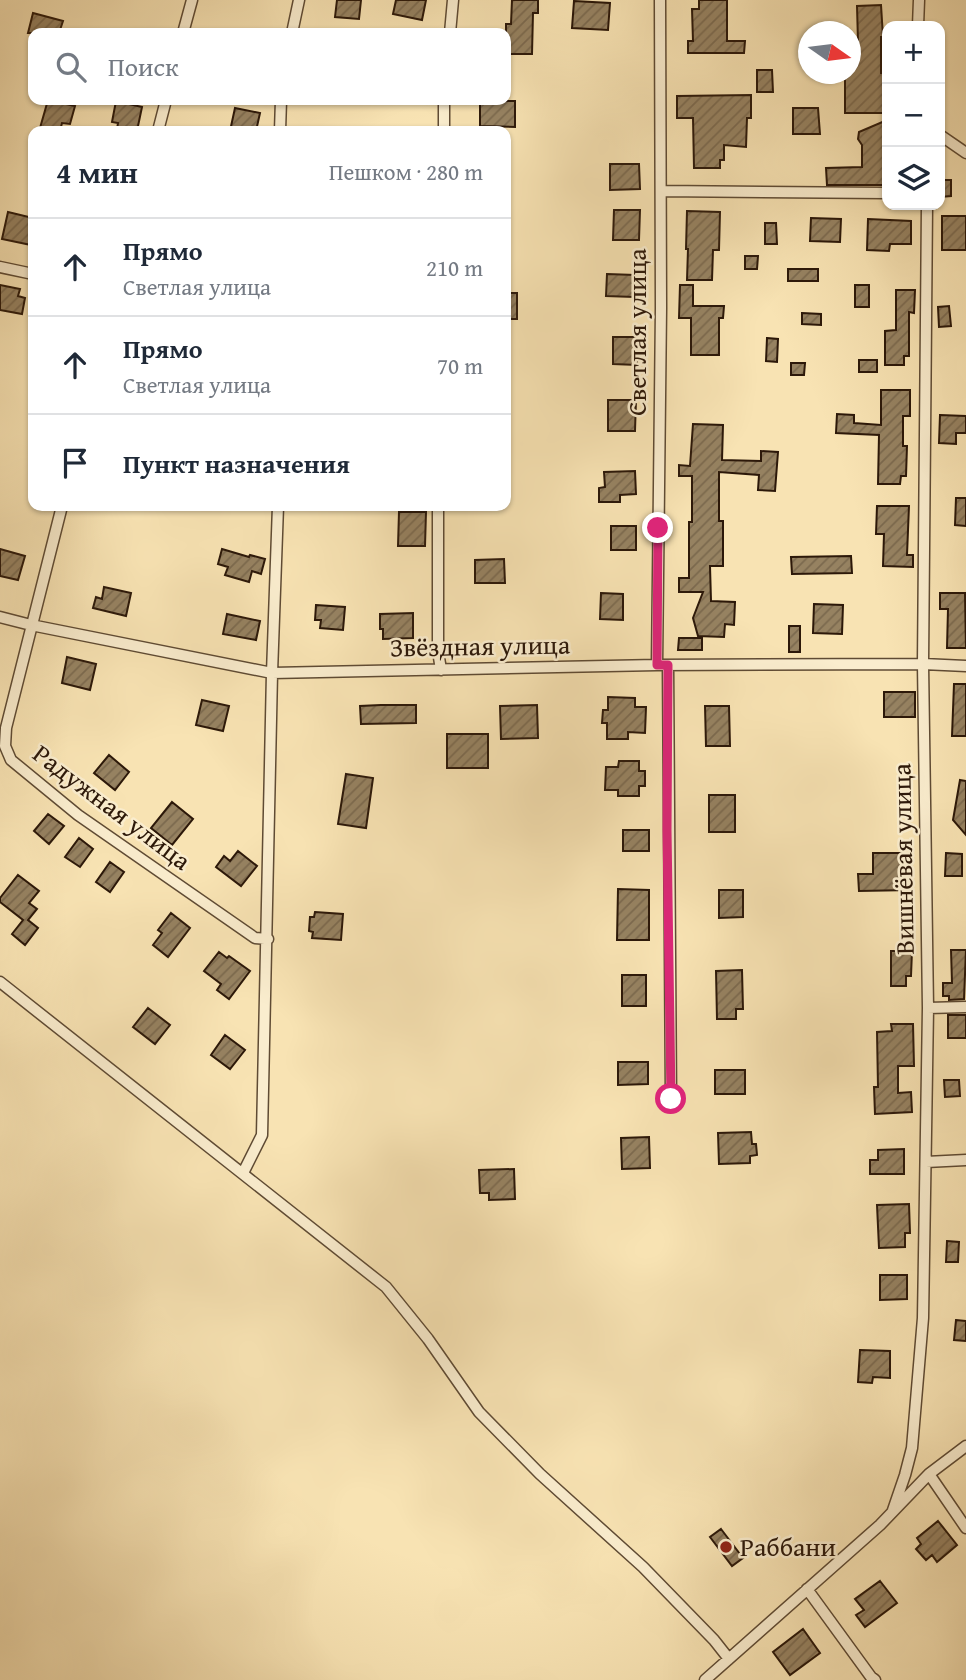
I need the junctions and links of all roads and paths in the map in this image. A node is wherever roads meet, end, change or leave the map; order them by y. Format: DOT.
graph roads {
  1 [pos="192,0"];
  2 [pos="299,0"];
  3 [pos="453,0"];
  4 [pos="660,0"];
  5 [pos="919,0"];
  6 [pos="918,21"];
  7 [pos="184,28"];
  8 [pos="293,28"];
  9 [pos="450,28"];
  10 [pos="165,105"];
  11 [pos="281,105"];
  12 [pos="444,105"];
  13 [pos="159,126"];
  14 [pos="280,126"];
  15 [pos="444,126"];
  16 [pos="945,138"];
  17 [pos="966,153"];
  18 [pos="661,191"];
  19 [pos="882,192"];
  20 [pos="927,210"];
  21 [pos="0,267"];
  22 [pos="28,273"];
  23 [pos="61,511"];
  24 [pos="278,511"];
  25 [pos="438,511"];
  26 [pos="0,617"];
  27 [pos="31,625"];
  28 [pos="923,664"];
  29 [pos="662,665"];
  30 [pos="966,666"];
  31 [pos="441,670"];
  32 [pos="272,673"];
  33 [pos="268,939"];
  34 [pos="0,982"];
  35 [pos="966,1007"];
  36 [pos="928,1008"];
  37 [pos="671,1099"];
  38 [pos="966,1160"];
  39 [pos="926,1162"];
  40 [pos="243,1173"];
  41 [pos="966,1446"];
  42 [pos="929,1474"];
  43 [pos="893,1510"];
  44 [pos="966,1528"];
  45 [pos="807,1589"];
  46 [pos="729,1659"];
  47 [pos="709,1677"];
  48 [pos="875,1680"];
  1 -- 7 [label="street"];
  2 -- 8 [label="street"];
  3 -- 9 [label="street"];
  4 -- 18 [label="street, Светлая улица"];
  5 -- 6 [label="street"];
  10 -- 13 [label="street"];
  11 -- 14 [label="street"];
  12 -- 15 [label="street"];
  16 -- 17 [label="street"];
  18 -- 19 [label="street"];
  18 -- 29 [label="street, Светлая улица"];
  20 -- 28 [label="street, Вишнёвая улица"];
  21 -- 22 [label="street"];
  23 -- 27 [label="street, Радужная улица"];
  24 -- 32 [label="street"];
  25 -- 31 [label="street"];
  26 -- 27 [label="street, Звёздная улица"];
  27 -- 32 [label="street, Звёздная улица"];
  27 -- 33 [label="street, Радужная улица"];
  28 -- 29 [label="street, Звёздная улица"];
  28 -- 30 [label="street, Звёздная улица"];
  28 -- 36 [label="street, Вишнёвая улица"];
  29 -- 31 [label="street, Звёздная улица"];
  29 -- 37 [label="street, Светлая улица"];
  31 -- 32 [label="street, Звёздная улица"];
  32 -- 33 [label="street"];
  33 -- 40 [label="street"];
  34 -- 40 [label="street"];
  35 -- 36 [label="street"];
  36 -- 39 [label="street, Вишнёвая улица"];
  38 -- 39 [label="street"];
  39 -- 43 [label="street, Вишнёвая улица"];
  40 -- 46 [label="street"];
  41 -- 42 [label="street"];
  42 -- 43 [label="street"];
  42 -- 44 [label="street"];
  43 -- 45 [label="street"];
  45 -- 46 [label="street"];
  45 -- 48 [label="street"];
  46 -- 47 [label="street"];
}
